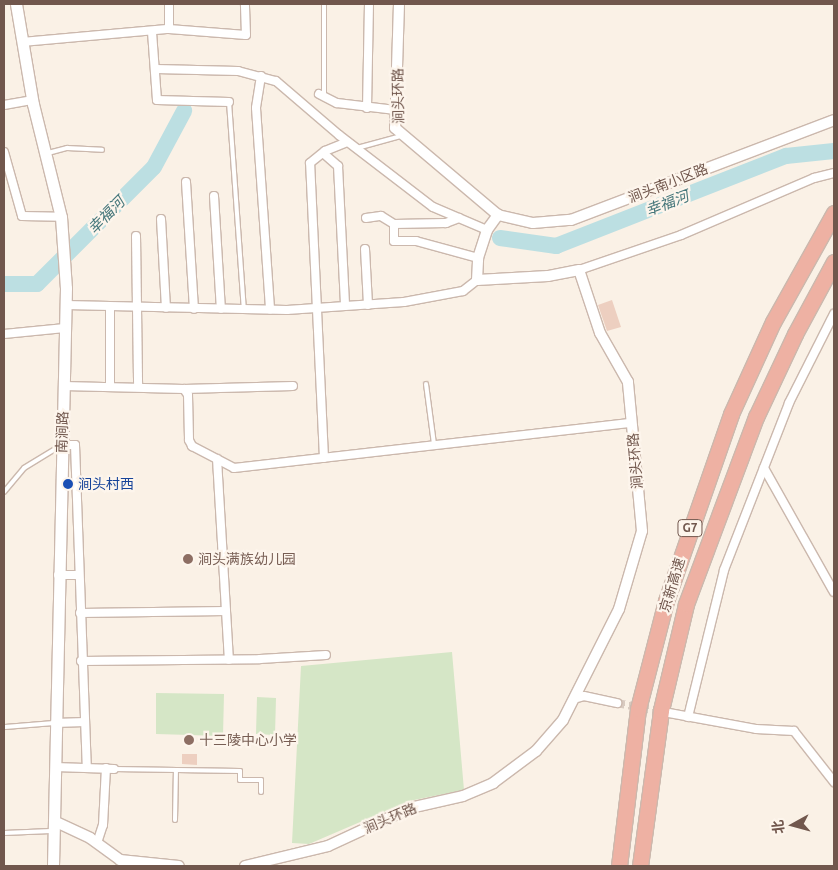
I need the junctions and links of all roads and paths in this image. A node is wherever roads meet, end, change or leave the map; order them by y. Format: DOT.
graph roads {
  1 [pos="16,4"];
  2 [pos="169,4"];
  3 [pos="245,4"];
  4 [pos="324,4"];
  5 [pos="369,4"];
  6 [pos="399,4"];
  7 [pos="169,29"];
  8 [pos="152,32"];
  9 [pos="22,42"];
  10 [pos="156,70"];
  11 [pos="261,76"];
  12 [pos="322,95"];
  13 [pos="32,100"];
  14 [pos="229,102"];
  15 [pos="4,105"];
  16 [pos="367,108"];
  17 [pos="396,110"];
  18 [pos="834,120"];
  19 [pos="399,137"];
  20 [pos="347,142"];
  21 [pos="355,148"];
  22 [pos="102,150"];
  23 [pos="4,152"];
  24 [pos="323,153"];
  25 [pos="45,154"];
  26 [pos="834,173"];
  27 [pos="186,182"];
  28 [pos="214,196"];
  29 [pos="834,213"];
  30 [pos="498,215"];
  31 [pos="61,217"];
  32 [pos="366,218"];
  33 [pos="459,218"];
  34 [pos="161,219"];
  35 [pos="394,224"];
  36 [pos="487,230"];
  37 [pos="136,236"];
  38 [pos="365,249"];
  39 [pos="478,258"];
  40 [pos="834,262"];
  41 [pos="580,270"];
  42 [pos="477,280"];
  43 [pos="66,304"];
  44 [pos="368,305"];
  45 [pos="345,306"];
  46 [pos="110,307"];
  47 [pos="138,308"];
  48 [pos="166,308"];
  49 [pos="317,308"];
  50 [pos="194,309"];
  51 [pos="221,309"];
  52 [pos="244,310"];
  53 [pos="270,310"];
  54 [pos="834,314"];
  55 [pos="65,328"];
  56 [pos="4,334"];
  57 [pos="426,384"];
  58 [pos="64,386"];
  59 [pos="110,386"];
  60 [pos="138,386"];
  61 [pos="293,386"];
  62 [pos="184,388"];
  63 [pos="631,423"];
  64 [pos="434,444"];
  65 [pos="62,445"];
  66 [pos="324,458"];
  67 [pos="217,459"];
  68 [pos="764,468"];
  69 [pos="4,492"];
  70 [pos="58,575"];
  71 [pos="79,575"];
  72 [pos="834,592"];
  73 [pos="226,611"];
  74 [pos="80,613"];
  75 [pos="326,655"];
  76 [pos="229,660"];
  77 [pos="82,661"];
  78 [pos="574,699"];
  79 [pos="617,702"];
  80 [pos="668,714"];
  81 [pos="688,717"];
  82 [pos="85,722"];
  83 [pos="55,723"];
  84 [pos="4,727"];
  85 [pos="55,767"];
  86 [pos="87,768"];
  87 [pos="110,768"];
  88 [pos="176,770"];
  89 [pos="834,782"];
  90 [pos="261,792"];
  91 [pos="175,820"];
  92 [pos="54,826"];
  93 [pos="4,833"];
  94 [pos="97,843"];
  95 [pos="54,866"];
  96 [pos="179,866"];
  97 [pos="245,866"];
  98 [pos="618,866"];
  99 [pos="640,866"];
  1 -- 9 [label="main road, 南涧路"];
  2 -- 7 [label="street"];
  3 -- 7 [label="street"];
  4 -- 12 [label="lane"];
  5 -- 16 [label="street"];
  6 -- 17 [label="street, 涧头环路"];
  7 -- 8 [label="street"];
  8 -- 9 [label="street"];
  8 -- 10 [label="street"];
  9 -- 13 [label="main road, 南涧路"];
  10 -- 11 [label="street"];
  10 -- 14 [label="street"];
  11 -- 20 [label="street"];
  11 -- 53 [label="street"];
  12 -- 16 [label="street"];
  13 -- 15 [label="street"];
  13 -- 25 [label="main road, 南涧路"];
  14 -- 52 [label="lane"];
  16 -- 17 [label="street"];
  17 -- 19 [label="street, 涧头环路"];
  18 -- 30 [label="street, 涧头南小区路"];
  19 -- 21 [label="lane"];
  19 -- 30 [label="street, 涧头环路"];
  20 -- 21 [label="street"];
  20 -- 24 [label="street"];
  21 -- 33 [label="street"];
  22 -- 25 [label="lane"];
  23 -- 31 [label="street"];
  24 -- 45 [label="street"];
  24 -- 49 [label="street"];
  25 -- 31 [label="main road, 南涧路"];
  26 -- 41 [label="street"];
  27 -- 50 [label="street"];
  28 -- 51 [label="street"];
  29 -- 98 [label="highway, 京新高速 / G7"];
  30 -- 36 [label="street"];
  31 -- 43 [label="main road, 南涧路"];
  32 -- 35 [label="street"];
  33 -- 35 [label="street"];
  33 -- 36 [label="street"];
  34 -- 48 [label="street"];
  35 -- 39 [label="street"];
  36 -- 39 [label="street"];
  37 -- 47 [label="street"];
  38 -- 44 [label="street"];
  39 -- 42 [label="street"];
  40 -- 99 [label="highway, 京新高速 / G7"];
  41 -- 42 [label="street"];
  41 -- 63 [label="street, 涧头环路"];
  42 -- 44 [label="street"];
  43 -- 46 [label="street"];
  43 -- 55 [label="main road, 南涧路"];
  44 -- 45 [label="street"];
  45 -- 49 [label="street"];
  46 -- 47 [label="street"];
  46 -- 59 [label="street"];
  47 -- 48 [label="street"];
  47 -- 60 [label="street"];
  48 -- 50 [label="street"];
  49 -- 53 [label="street"];
  49 -- 66 [label="street"];
  50 -- 51 [label="street"];
  51 -- 52 [label="street"];
  52 -- 53 [label="street"];
  54 -- 68 [label="street"];
  55 -- 56 [label="street"];
  55 -- 58 [label="main road, 南涧路"];
  57 -- 64 [label="lane"];
  58 -- 59 [label="street"];
  58 -- 65 [label="main road, 南涧路"];
  59 -- 60 [label="street"];
  60 -- 62 [label="street"];
  61 -- 62 [label="street"];
  62 -- 67 [label="street"];
  63 -- 64 [label="street"];
  63 -- 78 [label="street, 涧头环路"];
  64 -- 66 [label="street"];
  65 -- 69 [label="lane"];
  65 -- 70 [label="main road, 南涧路"];
  65 -- 71 [label="street"];
  66 -- 67 [label="street"];
  67 -- 73 [label="street"];
  68 -- 72 [label="street"];
  68 -- 81 [label="street"];
  70 -- 71 [label="street"];
  70 -- 83 [label="main road, 南涧路"];
  71 -- 74 [label="street"];
  73 -- 74 [label="street"];
  73 -- 76 [label="street"];
  74 -- 77 [label="street"];
  75 -- 76 [label="street"];
  76 -- 77 [label="street"];
  77 -- 82 [label="street"];
  78 -- 79 [label="street"];
  78 -- 97 [label="street, 涧头环路"];
  80 -- 81 [label="street"];
  81 -- 89 [label="street"];
  82 -- 83 [label="street"];
  82 -- 86 [label="street"];
  83 -- 84 [label="lane"];
  83 -- 85 [label="main road, 南涧路"];
  85 -- 86 [label="street"];
  85 -- 92 [label="main road, 南涧路"];
  86 -- 87 [label="street"];
  87 -- 88 [label="lane"];
  87 -- 94 [label="street"];
  88 -- 90 [label="lane"];
  88 -- 91 [label="lane"];
  92 -- 93 [label="lane"];
  92 -- 94 [label="street"];
  92 -- 95 [label="main road, 南涧路"];
  94 -- 96 [label="street"];
}
